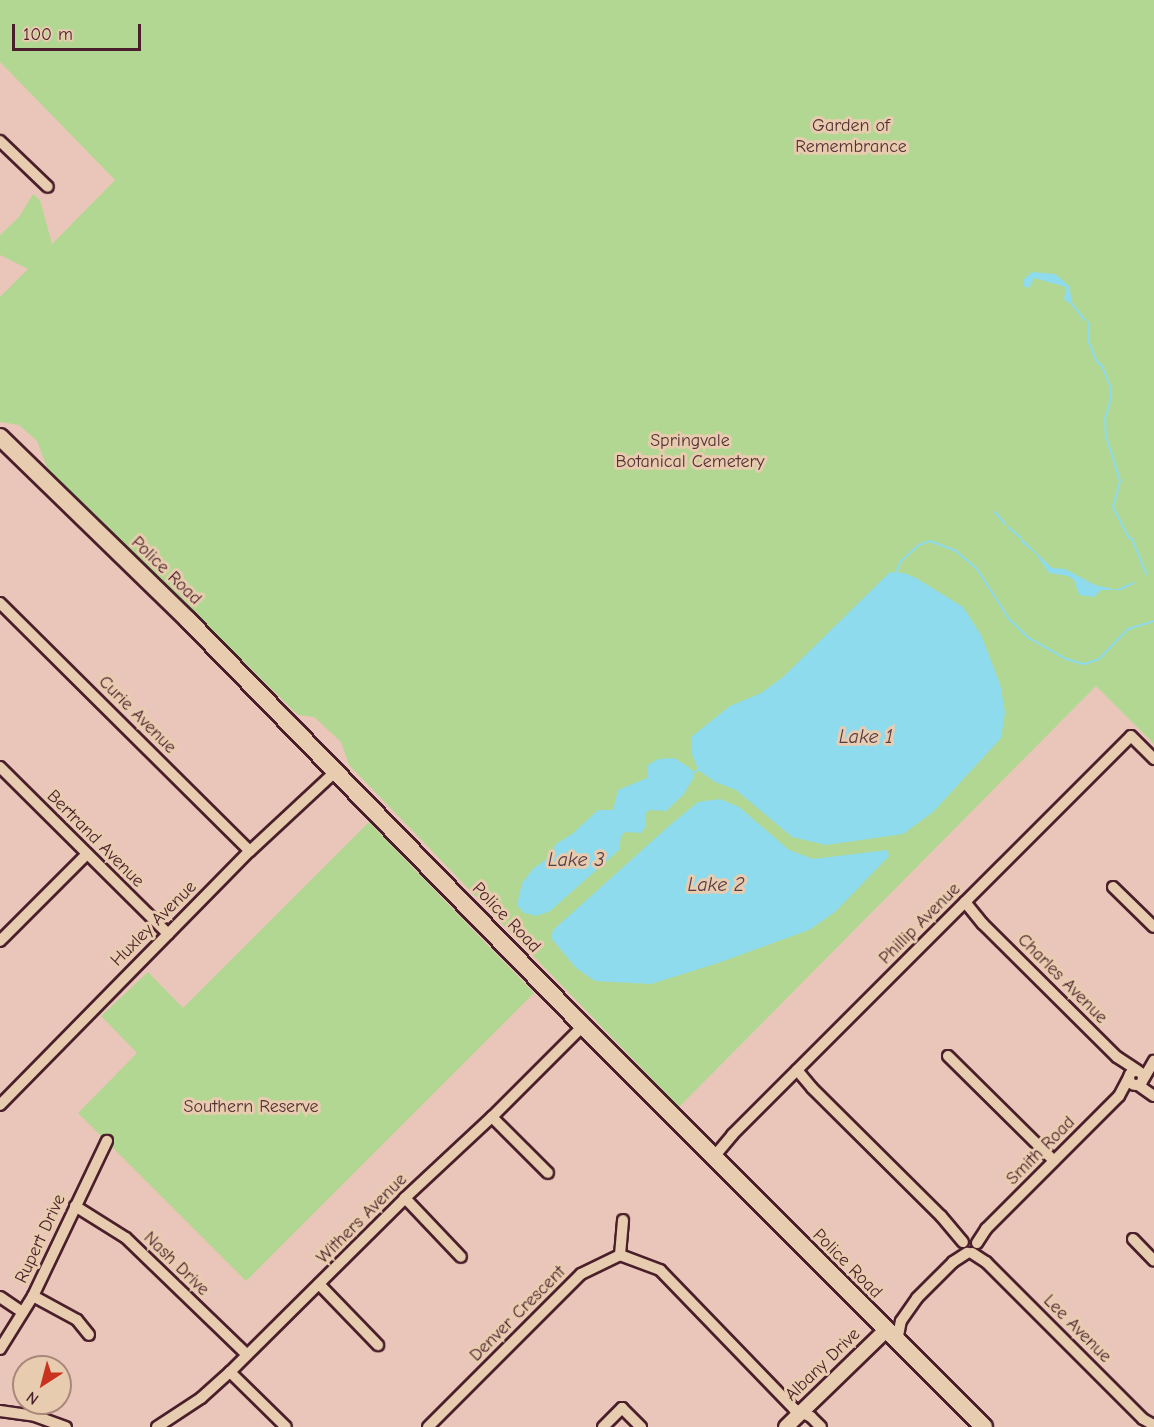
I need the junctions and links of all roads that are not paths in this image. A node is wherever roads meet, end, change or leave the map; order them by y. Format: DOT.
graph roads {
  1 [pos="0,141"];
  2 [pos="48,187"];
  3 [pos="0,437"];
  4 [pos="0,603"];
  5 [pos="1154,759"];
  6 [pos="0,767"];
  7 [pos="336,771"];
  8 [pos="250,851"];
  9 [pos="87,854"];
  10 [pos="1113,886"];
  11 [pos="963,904"];
  12 [pos="1154,927"];
  13 [pos="168,934"];
  14 [pos="0,941"];
  15 [pos="583,1026"];
  16 [pos="948,1056"];
  17 [pos="1154,1061"];
  18 [pos="795,1072"];
  19 [pos="1137,1078"];
  20 [pos="1154,1091"];
  21 [pos="1154,1096"];
  22 [pos="0,1105"];
  23 [pos="492,1117"];
  24 [pos="107,1141"];
  25 [pos="711,1156"];
  26 [pos="1054,1161"];
  27 [pos="548,1173"];
  28 [pos="405,1198"];
  29 [pos="75,1206"];
  30 [pos="623,1220"];
  31 [pos="1133,1239"];
  32 [pos="970,1245"];
  33 [pos="620,1255"];
  34 [pos="461,1257"];
  35 [pos="1154,1261"];
  36 [pos="319,1284"];
  37 [pos="33,1296"];
  38 [pos="0,1297"];
  39 [pos="917,1298"];
  40 [pos="22,1312"];
  41 [pos="889,1333"];
  42 [pos="89,1335"];
  43 [pos="378,1345"];
  44 [pos="0,1349"];
  45 [pos="247,1355"];
  46 [pos="230,1372"];
  47 [pos="0,1411"];
  48 [pos="801,1412"];
  49 [pos="1146,1423"];
  50 [pos="1154,1425"];
  51 [pos="66,1427"];
  52 [pos="158,1427"];
  53 [pos="286,1427"];
  54 [pos="428,1427"];
  55 [pos="603,1427"];
  56 [pos="641,1427"];
  57 [pos="786,1427"];
  58 [pos="821,1427"];
  59 [pos="984,1427"];
  1 -- 2 [label="street"];
  3 -- 7 [label="main road, Police Road"];
  4 -- 8 [label="street, Curie Avenue"];
  5 -- 11 [label="street, Phillip Avenue"];
  6 -- 9 [label="street, Bertrand Avenue"];
  7 -- 8 [label="street, Huxley Avenue"];
  7 -- 15 [label="main road, Police Road"];
  8 -- 13 [label="street, Huxley Avenue"];
  9 -- 13 [label="street, Bertrand Avenue"];
  9 -- 14 [label="street"];
  10 -- 12 [label="street"];
  11 -- 18 [label="street, Phillip Avenue"];
  11 -- 19 [label="street, Charles Avenue"];
  13 -- 22 [label="street, Huxley Avenue"];
  15 -- 23 [label="street, Withers Avenue"];
  15 -- 25 [label="main road, Police Road"];
  16 -- 26 [label="street"];
  17 -- 19 [label="street, Smith Road"];
  18 -- 25 [label="street, Phillip Avenue"];
  18 -- 32 [label="street, Lee Avenue"];
  19 -- 20 [label="street, Charles Avenue"];
  19 -- 21 [label="street, Charles Avenue"];
  19 -- 26 [label="street, Smith Road"];
  23 -- 27 [label="street"];
  23 -- 28 [label="street, Withers Avenue"];
  24 -- 29 [label="street, Rupert Drive"];
  25 -- 41 [label="main road, Police Road"];
  26 -- 32 [label="street, Smith Road"];
  28 -- 34 [label="street"];
  28 -- 36 [label="street, Withers Avenue"];
  29 -- 37 [label="street, Rupert Drive"];
  29 -- 45 [label="street, Nash Drive"];
  30 -- 33 [label="street"];
  31 -- 35 [label="street"];
  32 -- 39 [label="street, Smith Road"];
  32 -- 49 [label="street, Lee Avenue"];
  33 -- 48 [label="street"];
  33 -- 54 [label="street, Denver Crescent"];
  36 -- 43 [label="street"];
  36 -- 45 [label="street, Withers Avenue"];
  37 -- 40 [label="street, Rupert Drive"];
  37 -- 42 [label="street"];
  38 -- 40 [label="street"];
  39 -- 41 [label="street, Smith Road"];
  39 -- 41 [label="street, Smith Road"];
  40 -- 44 [label="street, Rupert Drive"];
  41 -- 48 [label="street, Albany Drive"];
  41 -- 59 [label="main road, Police Road"];
  45 -- 46 [label="street, Withers Avenue"];
  46 -- 52 [label="street, Withers Avenue"];
  46 -- 53 [label="street"];
  47 -- 51 [label="street"];
  48 -- 57 [label="street, Albany Drive"];
  48 -- 58 [label="street"];
  49 -- 50 [label="street, Lee Avenue"];
  55 -- 56 [label="street"];
}
